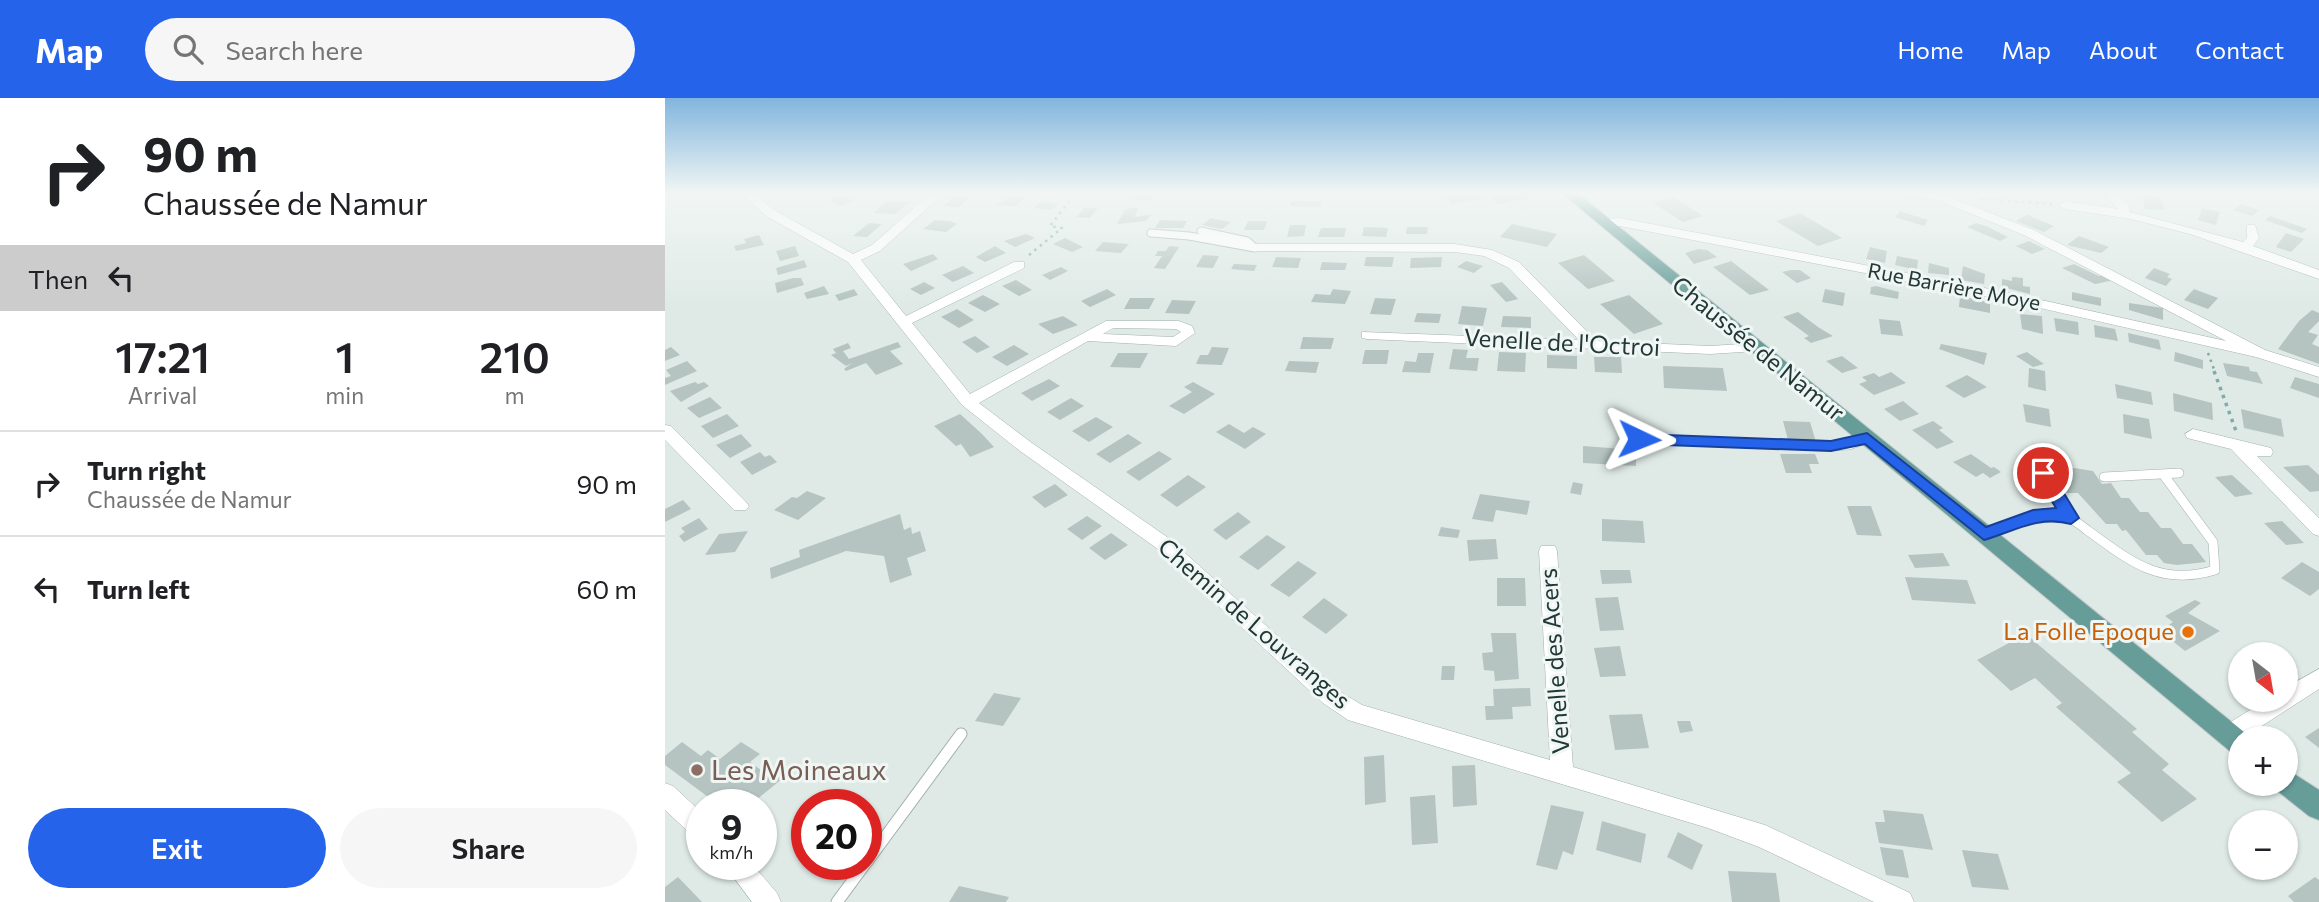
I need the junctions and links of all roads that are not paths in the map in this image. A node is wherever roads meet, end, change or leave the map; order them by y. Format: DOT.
graph roads {
  1 [pos="801,231"];
  2 [pos="895,231"];
  3 [pos="1201,231"];
  4 [pos="1614,231"];
  5 [pos="1654,231"];
  6 [pos="2024,231"];
  7 [pos="2196,231"];
  8 [pos="2252,231"];
  9 [pos="1151,233"];
  10 [pos="2246,246"];
  11 [pos="1255,248"];
  12 [pos="853,260"];
  13 [pos="1019,265"];
  14 [pos="2319,275"];
  15 [pos="904,322"];
  16 [pos="1157,325"];
  17 [pos="1367,335"];
  18 [pos="1085,337"];
  19 [pos="1131,340"];
  20 [pos="1590,344"];
  21 [pos="1757,347"];
  22 [pos="2260,352"];
  23 [pos="2319,372"];
  24 [pos="968,402"];
  25 [pos="665,429"];
  26 [pos="2193,435"];
  27 [pos="1867,438"];
  28 [pos="1639,439"];
  29 [pos="2239,446"];
  30 [pos="2265,452"];
  31 [pos="2043,473"];
  32 [pos="2179,473"];
  33 [pos="2163,474"];
  34 [pos="2103,477"];
  35 [pos="740,506"];
  36 [pos="2071,518"];
  37 [pos="2319,529"];
  38 [pos="1984,534"];
  39 [pos="1548,551"];
  40 [pos="2319,678"];
  41 [pos="2298,691"];
  42 [pos="2269,712"];
  43 [pos="2251,726"];
  44 [pos="2228,733"];
  45 [pos="961,734"];
  46 [pos="1563,772"];
  47 [pos="2298,790"];
  48 [pos="665,793"];
  49 [pos="2319,807"];
  50 [pos="686,813"];
  51 [pos="882,842"];
  52 [pos="749,880"];
  53 [pos="854,880"];
  54 [pos="768,902"];
  55 [pos="837,902"];
  56 [pos="1901,902"];
  1 -- 12 [label="street, Chemin de Louvranges"];
  2 -- 12 [label="street"];
  3 -- 11 [label="lane"];
  4 -- 21 [label="main road, Chaussée de Namur"];
  5 -- 22 [label="street, Rue Barrière Moye"];
  6 -- 22 [label="street"];
  7 -- 10 [label="street"];
  8 -- 10 [label="street"];
  9 -- 11 [label="lane"];
  10 -- 14 [label="street"];
  11 -- 20 [label="street"];
  12 -- 15 [label="street, Chemin de Louvranges"];
  13 -- 15 [label="street"];
  15 -- 24 [label="street, Chemin de Louvranges"];
  16 -- 18 [label="street"];
  16 -- 19 [label="street"];
  16 -- 19 [label="street"];
  17 -- 20 [label="street, Venelle de l'Octroi"];
  18 -- 19 [label="street"];
  18 -- 24 [label="street"];
  20 -- 21 [label="street, Venelle de l'Octroi"];
  21 -- 27 [label="main road, Chaussée de Namur"];
  22 -- 23 [label="street"];
  24 -- 46 [label="street, Chemin de Louvranges"];
  25 -- 35 [label="street"];
  26 -- 29 [label="street"];
  27 -- 28 [label="lane"];
  27 -- 38 [label="main road, Chaussée de Namur"];
  29 -- 30 [label="street"];
  29 -- 37 [label="street"];
  31 -- 36 [label="lane"];
  32 -- 33 [label="lane"];
  33 -- 34 [label="lane"];
  33 -- 36 [label="lane"];
  36 -- 38 [label="lane"];
  38 -- 44 [label="main road, Chaussée de Namur"];
  39 -- 46 [label="street, Venelle des Acers"];
  40 -- 41 [label="street"];
  42 -- 43 [label="street"];
  45 -- 51 [label="lane"];
  46 -- 56 [label="street, Chemin de Louvranges"];
  47 -- 49 [label="main road"];
  48 -- 50 [label="street"];
  52 -- 54 [label="street"];
  53 -- 55 [label="lane"];
}
